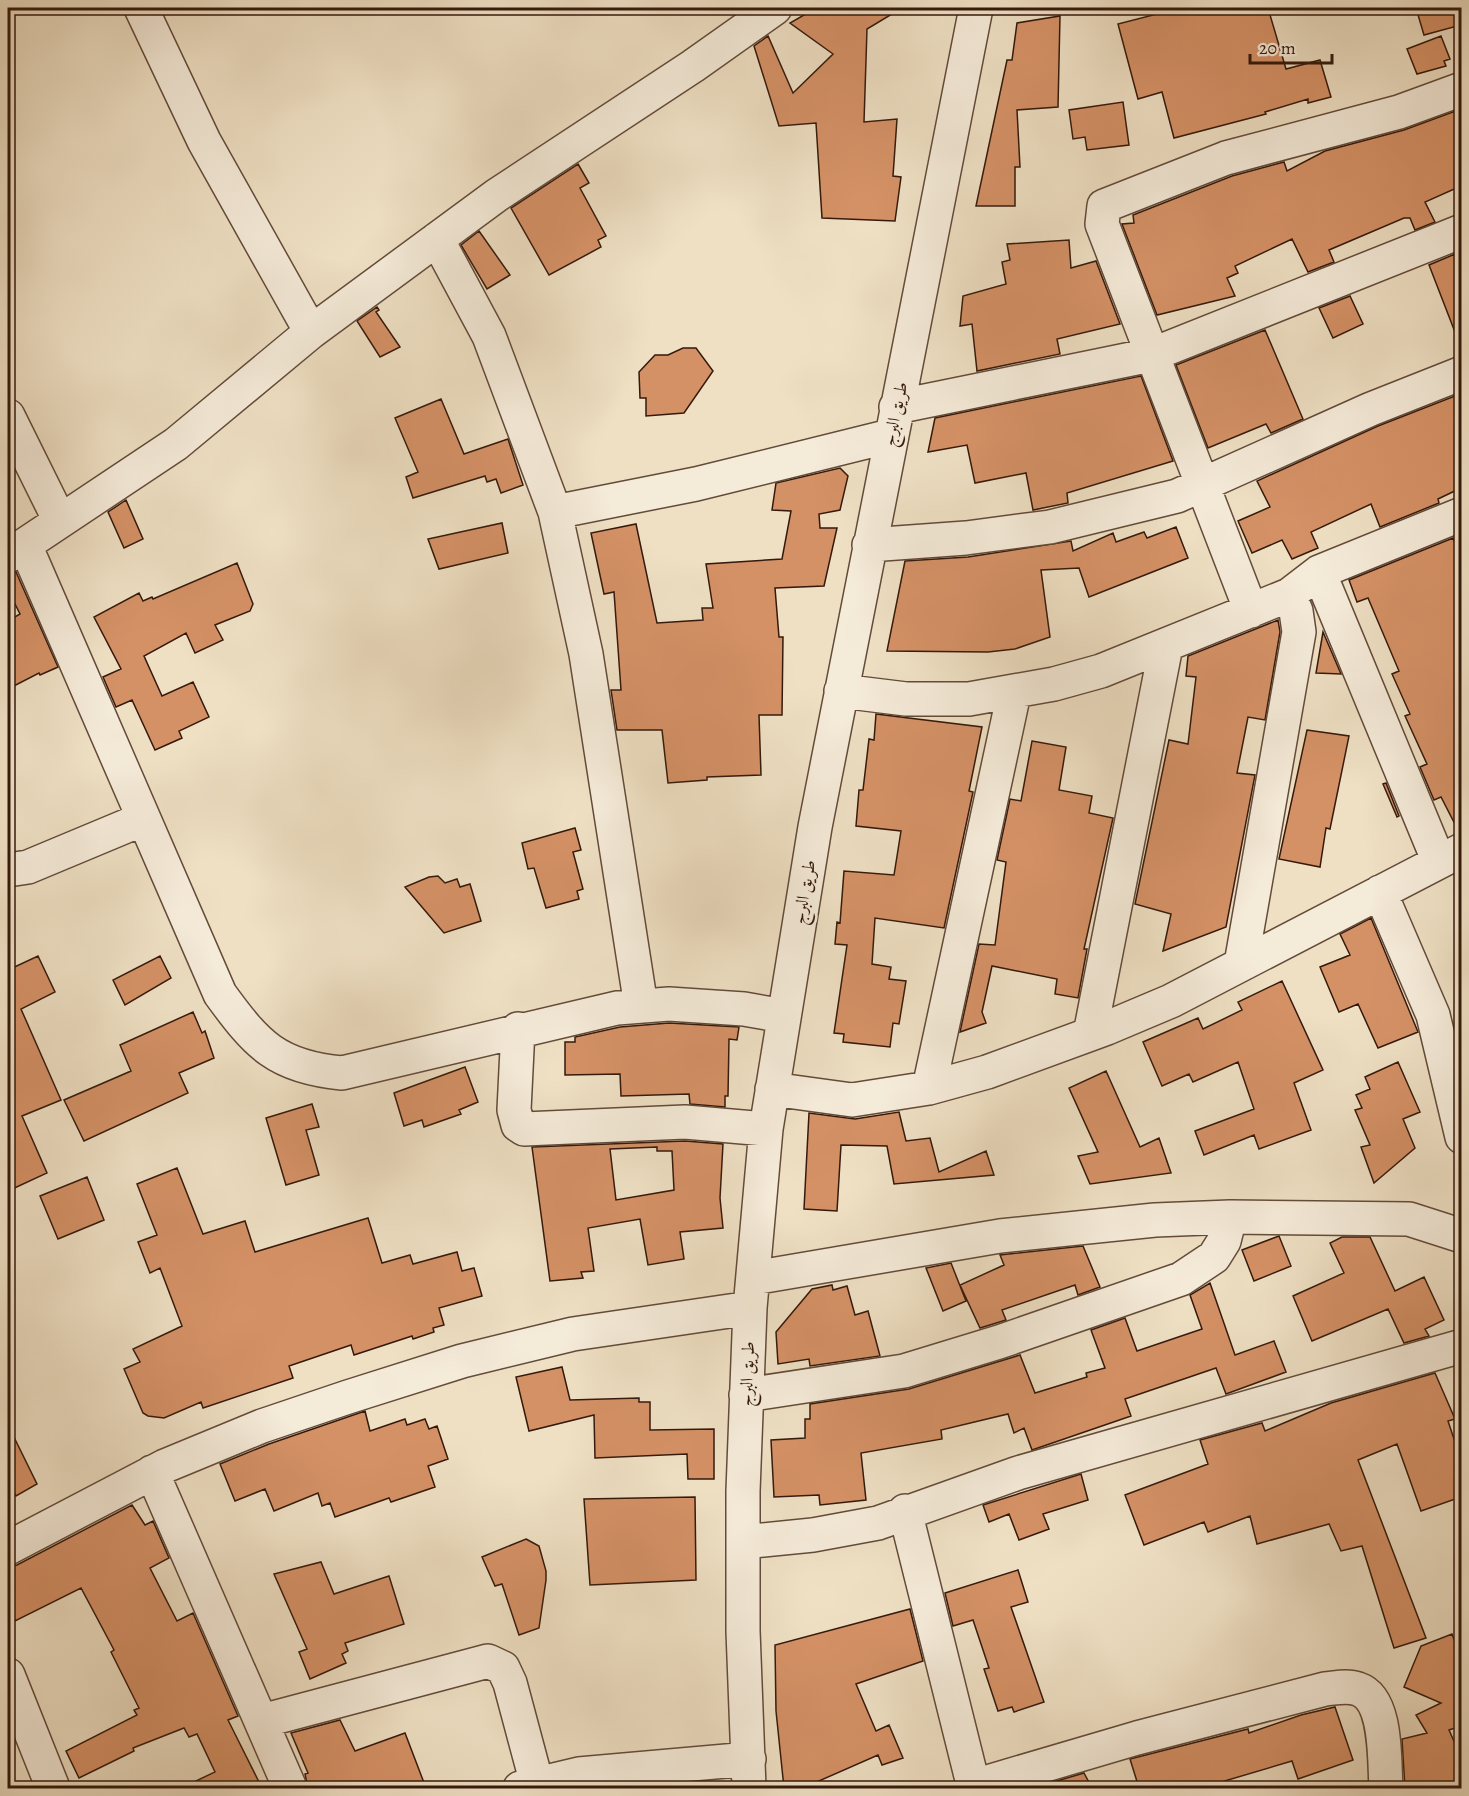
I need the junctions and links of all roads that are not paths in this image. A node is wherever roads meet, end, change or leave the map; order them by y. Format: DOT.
graph roads {
  1 [pos="141,8"];
  2 [pos="775,8"];
  3 [pos="976,8"];
  4 [pos="1461,89"];
  5 [pos="1461,231"];
  6 [pos="437,239"];
  7 [pos="311,332"];
  8 [pos="1151,355"];
  9 [pos="1461,373"];
  10 [pos="8,416"];
  11 [pos="893,422"];
  12 [pos="831,450"];
  13 [pos="881,482"];
  14 [pos="1202,486"];
  15 [pos="555,512"];
  16 [pos="60,521"];
  17 [pos="1458,525"];
  18 [pos="869,544"];
  19 [pos="16,550"];
  20 [pos="1319,572"];
  21 [pos="1289,596"];
  22 [pos="1251,611"];
  23 [pos="1166,646"];
  24 [pos="841,691"];
  25 [pos="1014,693"];
  26 [pos="143,819"];
  27 [pos="1450,856"];
  28 [pos="8,870"];
  29 [pos="1380,892"];
  30 [pos="1240,964"];
  31 [pos="641,1006"];
  32 [pos="784,1016"];
  33 [pos="518,1029"];
  34 [pos="1090,1034"];
  35 [pos="929,1088"];
  36 [pos="772,1089"];
  37 [pos="766,1129"];
  38 [pos="1461,1137"];
  39 [pos="1230,1217"];
  40 [pos="1459,1227"];
  41 [pos="752,1293"];
  42 [pos="1461,1346"];
  43 [pos="746,1395"];
  44 [pos="152,1472"];
  45 [pos="905,1511"];
  46 [pos="743,1542"];
  47 [pos="8,1548"];
  48 [pos="8,1675"];
  49 [pos="262,1721"];
  50 [pos="749,1774"];
  51 [pos="528,1786"];
  52 [pos="974,1787"];
  53 [pos="53,1788"];
  54 [pos="290,1788"];
  55 [pos="1386,1788"];
  1 -- 7 [label="street"];
  2 -- 6 [label="street"];
  3 -- 11 [label="street, طريق البرج"];
  4 -- 8 [label="street"];
  5 -- 8 [label="street"];
  6 -- 7 [label="street"];
  6 -- 15 [label="street"];
  7 -- 16 [label="street"];
  8 -- 11 [label="street"];
  8 -- 14 [label="street"];
  9 -- 14 [label="street"];
  10 -- 16 [label="street"];
  11 -- 12 [label="street"];
  11 -- 13 [label="street, طريق البرج"];
  12 -- 13 [label="street"];
  12 -- 15 [label="street"];
  13 -- 18 [label="street, طريق البرج"];
  14 -- 18 [label="street"];
  14 -- 22 [label="street"];
  15 -- 31 [label="street"];
  16 -- 19 [label="street"];
  17 -- 20 [label="street"];
  18 -- 24 [label="street, طريق البرج"];
  19 -- 26 [label="street"];
  20 -- 21 [label="street"];
  20 -- 27 [label="street"];
  21 -- 22 [label="street"];
  21 -- 30 [label="street"];
  22 -- 23 [label="street"];
  23 -- 25 [label="street"];
  23 -- 34 [label="street"];
  24 -- 25 [label="street"];
  24 -- 32 [label="street, طريق البرج"];
  25 -- 35 [label="street"];
  26 -- 28 [label="street"];
  26 -- 33 [label="street"];
  27 -- 29 [label="street"];
  29 -- 30 [label="street"];
  29 -- 38 [label="street"];
  30 -- 34 [label="street"];
  31 -- 32 [label="street"];
  31 -- 33 [label="street"];
  32 -- 36 [label="street, طريق البرج"];
  33 -- 37 [label="street"];
  34 -- 35 [label="street"];
  35 -- 36 [label="street"];
  36 -- 37 [label="street, طريق البرج"];
  37 -- 41 [label="street, طريق البرج"];
  39 -- 40 [label="street"];
  39 -- 41 [label="street"];
  39 -- 43 [label="street"];
  41 -- 43 [label="street, طريق البرج"];
  41 -- 44 [label="street"];
  42 -- 45 [label="street"];
  43 -- 46 [label="street, طريق البرج"];
  44 -- 47 [label="street"];
  44 -- 49 [label="street"];
  45 -- 46 [label="street"];
  45 -- 52 [label="street"];
  46 -- 50 [label="street, طريق البرج"];
  48 -- 53 [label="street"];
  49 -- 51 [label="street"];
  49 -- 54 [label="street"];
  50 -- 51 [label="street"];
  52 -- 55 [label="street"];
}
